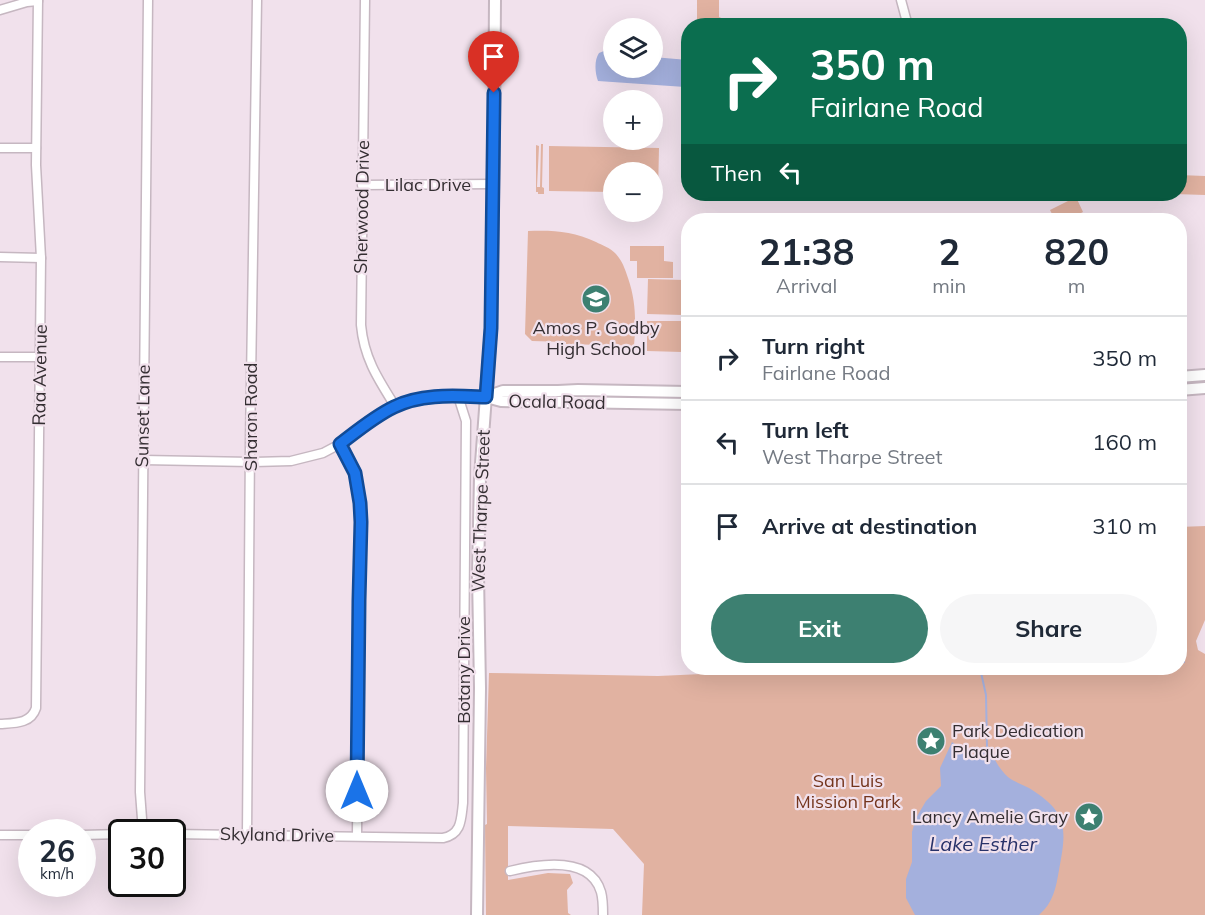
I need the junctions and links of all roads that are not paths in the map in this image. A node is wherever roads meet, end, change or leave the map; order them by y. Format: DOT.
graph roads {
  1 [pos="148,0"];
  2 [pos="257,0"];
  3 [pos="365,0"];
  4 [pos="495,0"];
  5 [pos="901,0"];
  6 [pos="38,1"];
  7 [pos="0,10"];
  8 [pos="906,18"];
  9 [pos="0,148"];
  10 [pos="36,148"];
  11 [pos="493,184"];
  12 [pos="362,185"];
  13 [pos="0,257"];
  14 [pos="41,258"];
  15 [pos="0,357"];
  16 [pos="40,357"];
  17 [pos="1205,375"];
  18 [pos="1187,376"];
  19 [pos="1205,388"];
  20 [pos="1187,389"];
  21 [pos="626,391"];
  22 [pos="681,392"];
  23 [pos="458,396"];
  24 [pos="486,397"];
  25 [pos="626,403"];
  26 [pos="681,404"];
  27 [pos="395,406"];
  28 [pos="340,444"];
  29 [pos="143,460"];
  30 [pos="251,462"];
  31 [pos="0,724"];
  32 [pos="142,819"];
  33 [pos="186,834"];
  34 [pos="18,835"];
  35 [pos="247,835"];
  36 [pos="453,835"];
  37 [pos="0,836"];
  38 [pos="357,836"];
  39 [pos="510,871"];
  40 [pos="477,915"];
  41 [pos="603,915"];
  1 -- 29 [label="street, Sunset Lane"];
  2 -- 30 [label="street, Sharon Road"];
  3 -- 12 [label="street, Sherwood Drive"];
  4 -- 11 [label="main road, West Tharpe Street"];
  5 -- 8 [label="street"];
  6 -- 7 [label="street"];
  6 -- 10 [label="street, Raa Avenue"];
  9 -- 10 [label="street"];
  10 -- 14 [label="street, Raa Avenue"];
  11 -- 12 [label="street, Lilac Drive"];
  11 -- 24 [label="main road, West Tharpe Street"];
  12 -- 27 [label="street, Sherwood Drive"];
  13 -- 14 [label="street"];
  14 -- 16 [label="street, Raa Avenue"];
  15 -- 16 [label="street"];
  16 -- 31 [label="street, Raa Avenue"];
  17 -- 18 [label="main road"];
  19 -- 20 [label="main road"];
  21 -- 22 [label="main road, Ocala Road"];
  21 -- 24 [label="main road, Ocala Road"];
  21 -- 25 [label="main road"];
  23 -- 24 [label="street"];
  23 -- 27 [label="street"];
  23 -- 36 [label="street, Botany Drive"];
  24 -- 25 [label="main road, Ocala Road"];
  24 -- 40 [label="main road, West Tharpe Street"];
  25 -- 26 [label="main road, Ocala Road"];
  27 -- 28 [label="street"];
  28 -- 30 [label="street"];
  28 -- 38 [label="street"];
  29 -- 30 [label="street"];
  29 -- 32 [label="street, Sunset Lane"];
  30 -- 35 [label="street, Sharon Road"];
  33 -- 35 [label="street, Skyland Drive"];
  34 -- 37 [label="street"];
  35 -- 38 [label="street, Skyland Drive"];
  36 -- 38 [label="street, Skyland Drive"];
  39 -- 41 [label="street"];
}
